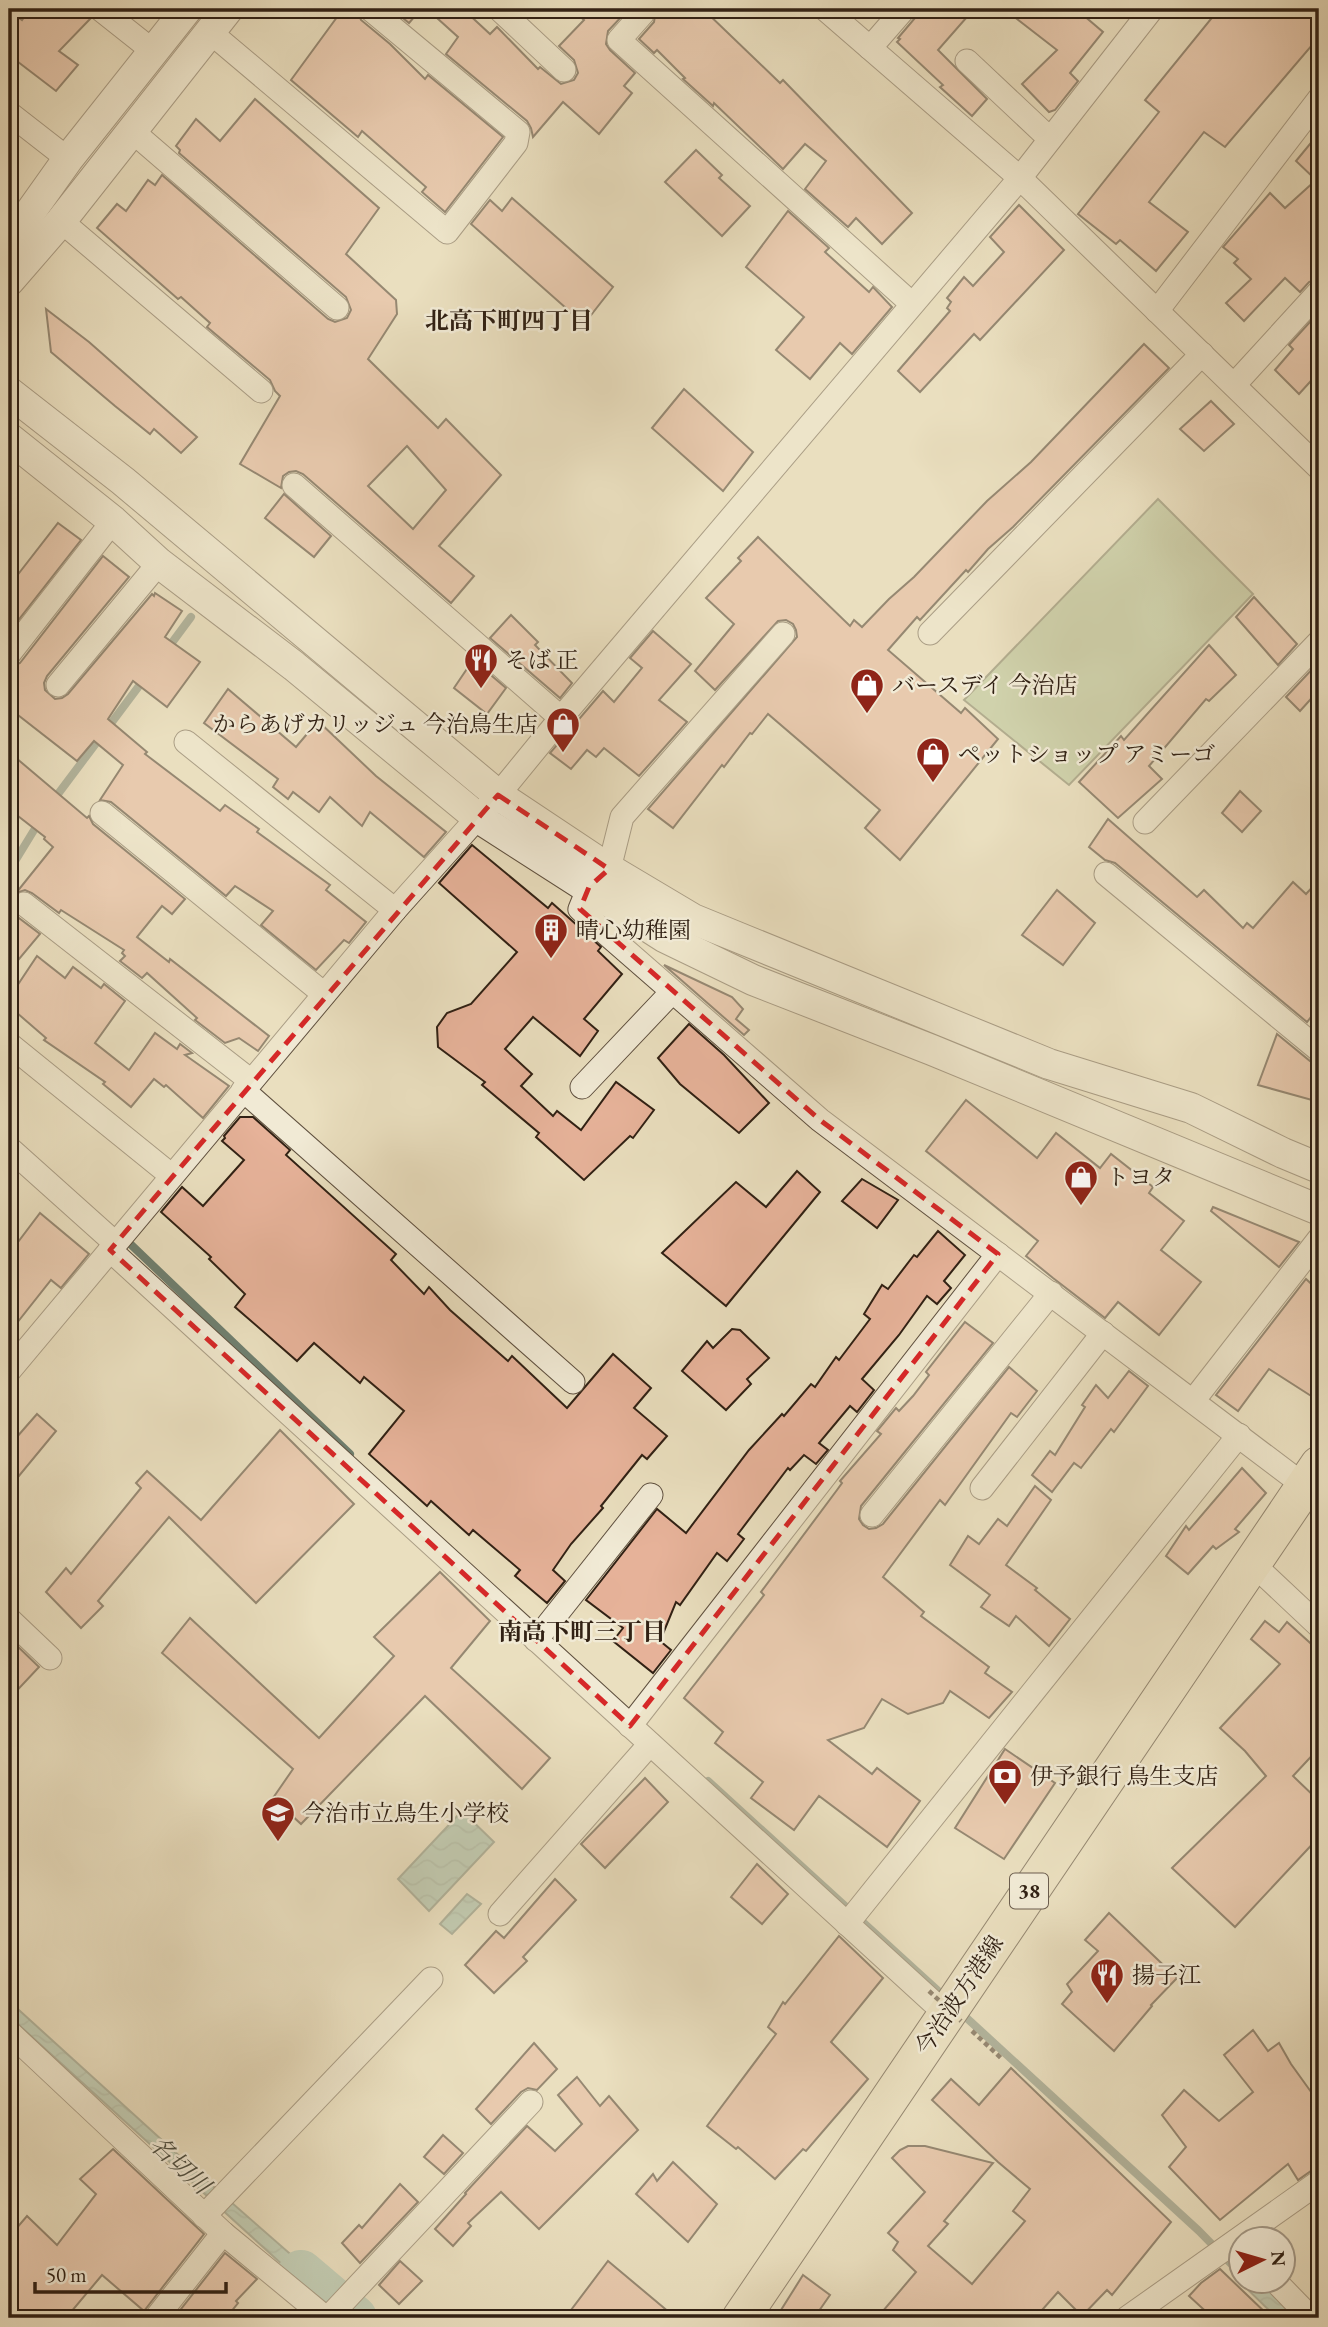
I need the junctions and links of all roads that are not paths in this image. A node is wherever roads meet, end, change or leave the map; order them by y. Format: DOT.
graph roads {
  1 [pos="100,9"];
  2 [pos="187,9"];
  3 [pos="229,9"];
  4 [pos="370,9"];
  5 [pos="499,9"];
  6 [pos="638,9"];
  7 [pos="825,9"];
  8 [pos="904,9"];
  9 [pos="1152,9"];
  10 [pos="210,32"];
  11 [pos="870,48"];
  12 [pos="153,51"];
  13 [pos="967,61"];
  14 [pos="564,70"];
  15 [pos="1319,99"];
  16 [pos="9,113"];
  17 [pos="132,131"];
  18 [pos="1050,139"];
  19 [pos="68,159"];
  20 [pos="1020,178"];
  21 [pos="61,222"];
  22 [pos="9,242"];
  23 [pos="9,281"];
  24 [pos="1319,292"];
  25 [pos="912,304"];
  26 [pos="337,308"];
  27 [pos="1157,311"];
  28 [pos="1202,354"];
  29 [pos="1234,385"];
  30 [pos="261,391"];
  31 [pos="9,392"];
  32 [pos="9,438"];
  33 [pos="1319,468"];
  34 [pos="294,485"];
  35 [pos="113,521"];
  36 [pos="159,563"];
  37 [pos="930,633"];
  38 [pos="783,634"];
  39 [pos="1319,642"];
  40 [pos="9,654"];
  41 [pos="58,685"];
  42 [pos="561,718"];
  43 [pos="186,742"];
  44 [pos="498,795"];
  45 [pos="103,813"];
  46 [pos="477,817"];
  47 [pos="1145,821"];
  48 [pos="1106,874"];
  49 [pos="599,878"];
  50 [pos="24,904"];
  51 [pos="395,910"];
  52 [pos="672,992"];
  53 [pos="324,994"];
  54 [pos="9,1044"];
  55 [pos="1319,1050"];
  56 [pos="247,1086"];
  57 [pos="582,1087"];
  58 [pos="12,1159"];
  59 [pos="1319,1168"];
  60 [pos="172,1176"];
  61 [pos="1319,1210"];
  62 [pos="1319,1239"];
  63 [pos="112,1246"];
  64 [pos="998,1254"];
  65 [pos="1051,1293"];
  66 [pos="1103,1333"];
  67 [pos="9,1371"];
  68 [pos="573,1382"];
  69 [pos="1193,1401"];
  70 [pos="1239,1435"];
  71 [pos="1315,1483"];
  72 [pos="982,1488"];
  73 [pos="651,1495"];
  74 [pos="872,1515"];
  75 [pos="1252,1563"];
  76 [pos="9,1619"];
  77 [pos="1319,1626"];
  78 [pos="536,1640"];
  79 [pos="50,1658"];
  80 [pos="630,1726"];
  81 [pos="650,1744"];
  82 [pos="500,1914"];
  83 [pos="847,1924"];
  84 [pos="431,1979"];
  85 [pos="938,2003"];
  86 [pos="9,2032"];
  87 [pos="531,2102"];
  88 [pos="1319,2182"];
  89 [pos="204,2216"];
  90 [pos="1261,2226"];
  91 [pos="223,2233"];
  92 [pos="1226,2251"];
  93 [pos="1290,2296"];
  94 [pos="156,2318"];
  95 [pos="327,2318"];
  96 [pos="741,2318"];
  97 [pos="1126,2318"];
  98 [pos="1311,2318"];
  1 -- 12 [label="street"];
  2 -- 12 [label="street"];
  3 -- 10 [label="street"];
  4 -- 10 [label="street"];
  5 -- 14 [label="street"];
  6 -- 25 [label="street"];
  7 -- 11 [label="street"];
  8 -- 11 [label="street"];
  9 -- 18 [label="street"];
  10 -- 17 [label="street"];
  11 -- 20 [label="street"];
  12 -- 19 [label="street"];
  13 -- 18 [label="street"];
  15 -- 27 [label="street"];
  16 -- 19 [label="street"];
  17 -- 21 [label="street"];
  17 -- 26 [label="street"];
  18 -- 20 [label="street"];
  19 -- 22 [label="street"];
  20 -- 25 [label="street"];
  20 -- 27 [label="street"];
  21 -- 23 [label="street"];
  21 -- 30 [label="street"];
  24 -- 29 [label="street"];
  25 -- 42 [label="street"];
  27 -- 28 [label="street"];
  28 -- 29 [label="street"];
  28 -- 37 [label="street"];
  29 -- 33 [label="street"];
  31 -- 44 [label="street"];
  32 -- 35 [label="street"];
  34 -- 42 [label="street"];
  35 -- 36 [label="street"];
  35 -- 40 [label="street"];
  36 -- 41 [label="street"];
  36 -- 46 [label="street"];
  38 -- 49 [label="street"];
  39 -- 47 [label="street"];
  42 -- 44 [label="street"];
  43 -- 51 [label="street"];
  44 -- 46 [label="street"];
  44 -- 49 [label="street"];
  45 -- 53 [label="street"];
  46 -- 49 [label="street"];
  46 -- 51 [label="street"];
  48 -- 55 [label="street"];
  49 -- 52 [label="street"];
  49 -- 59 [label="street"];
  49 -- 61 [label="street"];
  50 -- 56 [label="street"];
  51 -- 53 [label="street"];
  52 -- 57 [label="street"];
  52 -- 64 [label="street"];
  53 -- 56 [label="street"];
  54 -- 60 [label="street"];
  56 -- 60 [label="street"];
  56 -- 68 [label="street"];
  58 -- 63 [label="street"];
  60 -- 63 [label="street"];
  62 -- 69 [label="street"];
  63 -- 67 [label="street"];
  63 -- 78 [label="street"];
  64 -- 65 [label="street"];
  64 -- 80 [label="street"];
  65 -- 66 [label="street"];
  65 -- 74 [label="street"];
  66 -- 69 [label="street"];
  66 -- 72 [label="street"];
  69 -- 70 [label="street"];
  70 -- 71 [label="street"];
  70 -- 83 [label="street"];
  71 -- 75 [label="main road, 今治波方港線 / 38"];
  73 -- 78 [label="street"];
  75 -- 77 [label="street"];
  75 -- 85 [label="main road, 今治波方港線 / 38"];
  76 -- 79 [label="street"];
  78 -- 80 [label="street"];
  80 -- 81 [label="street"];
  81 -- 82 [label="street"];
  81 -- 83 [label="street"];
  83 -- 85 [label="street"];
  84 -- 89 [label="street"];
  85 -- 96 [label="main road, 今治波方港線 / 38"];
  86 -- 89 [label="street"];
  87 -- 95 [label="street"];
  88 -- 90 [label="street"];
  89 -- 91 [label="street"];
  91 -- 94 [label="street"];
  91 -- 95 [label="street"];
  92 -- 97 [label="street"];
  93 -- 98 [label="street"];
}
